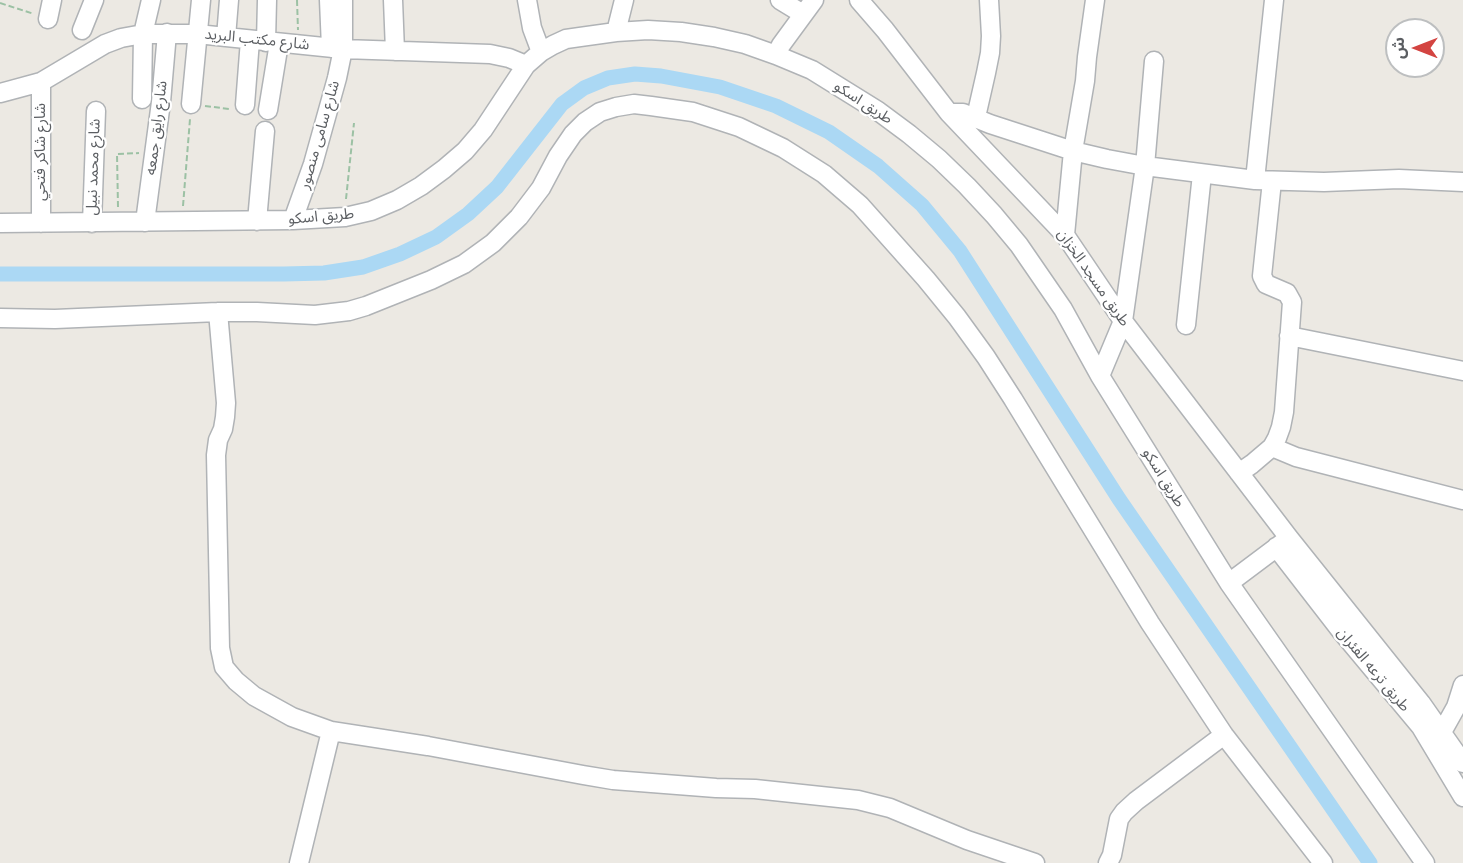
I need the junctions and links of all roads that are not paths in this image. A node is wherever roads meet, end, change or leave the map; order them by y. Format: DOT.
graph roads {
  1 [pos="52,0"];
  2 [pos="94,0"];
  3 [pos="151,0"];
  4 [pos="201,0"];
  5 [pos="229,0"];
  6 [pos="267,0"];
  7 [pos="329,0"];
  8 [pos="343,0"];
  9 [pos="393,0"];
  10 [pos="527,0"];
  11 [pos="624,0"];
  12 [pos="780,0"];
  13 [pos="859,0"];
  14 [pos="876,0"];
  15 [pos="989,0"];
  16 [pos="1095,0"];
  17 [pos="1274,0"];
  18 [pos="809,7"];
  19 [pos="48,19"];
  20 [pos="82,30"];
  21 [pos="885,30"];
  22 [pos="615,32"];
  23 [pos="167,33"];
  24 [pos="143,34"];
  25 [pos="197,34"];
  26 [pos="226,37"];
  27 [pos="265,42"];
  28 [pos="337,48"];
  29 [pos="395,51"];
  30 [pos="541,52"];
  31 [pos="776,55"];
  32 [pos="1154,61"];
  33 [pos="526,65"];
  34 [pos="41,82"];
  35 [pos="2,87"];
  36 [pos="142,99"];
  37 [pos="191,104"];
  38 [pos="245,105"];
  39 [pos="268,110"];
  40 [pos="96,111"];
  41 [pos="949,113"];
  42 [pos="975,117"];
  43 [pos="265,130"];
  44 [pos="1073,151"];
  45 [pos="1144,166"];
  46 [pos="1202,174"];
  47 [pos="1263,180"];
  48 [pos="1463,182"];
  49 [pos="293,220"];
  50 [pos="257,221"];
  51 [pos="145,222"];
  52 [pos="0,223"];
  53 [pos="41,223"];
  54 [pos="92,223"];
  55 [pos="1065,235"];
  56 [pos="218,312"];
  57 [pos="0,318"];
  58 [pos="1123,321"];
  59 [pos="1186,325"];
  60 [pos="1289,336"];
  61 [pos="1463,371"];
  62 [pos="1100,376"];
  63 [pos="1272,447"];
  64 [pos="1239,473"];
  65 [pos="1463,500"];
  66 [pos="1282,543"];
  67 [pos="1229,583"];
  68 [pos="1463,685"];
  69 [pos="331,731"];
  70 [pos="1442,732"];
  71 [pos="1224,735"];
  72 [pos="1463,763"];
  73 [pos="1463,797"];
  74 [pos="300,863"];
  75 [pos="1035,863"];
  76 [pos="1108,863"];
  77 [pos="1323,863"];
  78 [pos="1425,863"];
  1 -- 19 [label="street"];
  2 -- 20 [label="street"];
  3 -- 24 [label="street"];
  4 -- 25 [label="street"];
  5 -- 26 [label="street"];
  6 -- 27 [label="street"];
  7 -- 28 [label="street"];
  8 -- 28 [label="street"];
  9 -- 29 [label="street"];
  10 -- 30 [label="street"];
  11 -- 22 [label="street"];
  12 -- 18 [label="street"];
  13 -- 21 [label="street, طريق مسجد الخزان"];
  14 -- 21 [label="street, طريق مسجد الخزان"];
  15 -- 42 [label="street"];
  16 -- 44 [label="street"];
  17 -- 47 [label="street"];
  18 -- 31 [label="street"];
  21 -- 41 [label="street, طريق مسجد الخزان"];
  22 -- 30 [label="street, طريق اسكو"];
  22 -- 31 [label="street, طريق اسكو"];
  23 -- 24 [label="street, شارع مكتب البريد"];
  23 -- 25 [label="street, شارع مكتب البريد"];
  23 -- 51 [label="street, شارع رايق جمعه"];
  24 -- 34 [label="street, شارع مكتب البريد"];
  24 -- 36 [label="street"];
  25 -- 26 [label="street, شارع مكتب البريد"];
  25 -- 37 [label="street"];
  26 -- 27 [label="street, شارع مكتب البريد"];
  27 -- 28 [label="street, شارع مكتب البريد"];
  27 -- 38 [label="street"];
  27 -- 39 [label="street"];
  28 -- 29 [label="street, شارع مكتب البريد"];
  28 -- 49 [label="street, شارع سامى منصور"];
  29 -- 33 [label="street, شارع مكتب البريد"];
  30 -- 33 [label="street, طريق اسكو"];
  31 -- 62 [label="street, طريق اسكو"];
  32 -- 45 [label="street"];
  33 -- 49 [label="street, طريق اسكو"];
  34 -- 35 [label="street, شارع مكتب البريد"];
  34 -- 53 [label="street, شارع شاكر فتحي"];
  40 -- 54 [label="street, شارع محمد نبيل"];
  41 -- 42 [label="street"];
  41 -- 55 [label="street, طريق مسجد الخزان"];
  42 -- 44 [label="street"];
  43 -- 50 [label="street"];
  44 -- 45 [label="street"];
  44 -- 55 [label="street"];
  45 -- 46 [label="street"];
  45 -- 58 [label="street"];
  46 -- 47 [label="street"];
  46 -- 59 [label="street"];
  47 -- 48 [label="street"];
  47 -- 60 [label="street"];
  49 -- 50 [label="street, طريق اسكو"];
  50 -- 51 [label="street, طريق اسكو"];
  51 -- 54 [label="street, طريق اسكو"];
  52 -- 53 [label="street, طريق اسكو"];
  53 -- 54 [label="street, طريق اسكو"];
  55 -- 58 [label="street, طريق مسجد الخزان"];
  56 -- 57 [label="street"];
  56 -- 69 [label="street"];
  56 -- 71 [label="street"];
  58 -- 62 [label="street"];
  58 -- 64 [label="street, طريق مسجد الخزان"];
  60 -- 61 [label="street"];
  60 -- 63 [label="street"];
  62 -- 67 [label="street, طريق اسكو"];
  63 -- 64 [label="street"];
  63 -- 65 [label="street"];
  64 -- 66 [label="street, طريق مسجد الخزان"];
  66 -- 67 [label="street"];
  66 -- 70 [label="street, طريق ترعه الفئران"];
  66 -- 73 [label="street, طريق ترعه الفئران"];
  67 -- 78 [label="street, طريق اسكو"];
  68 -- 70 [label="street"];
  69 -- 74 [label="street"];
  69 -- 75 [label="street"];
  70 -- 72 [label="street, طريق ترعه الفئران"];
  71 -- 76 [label="street"];
  71 -- 77 [label="street"];
}
